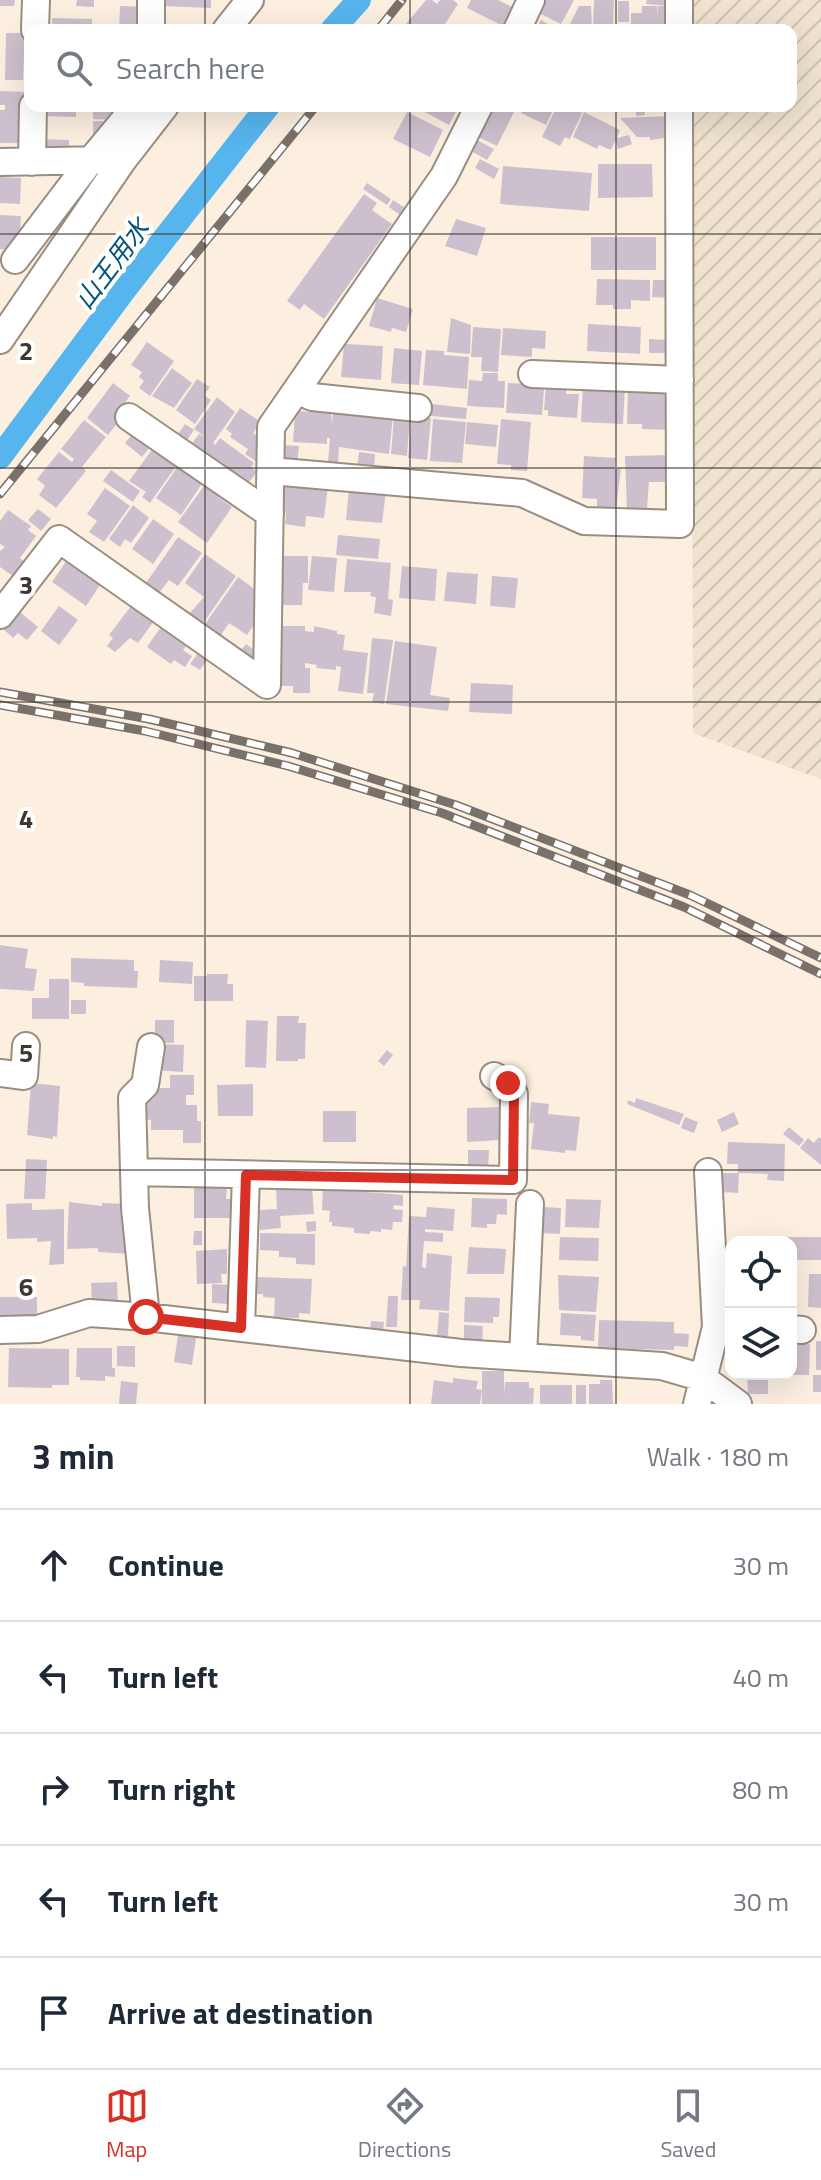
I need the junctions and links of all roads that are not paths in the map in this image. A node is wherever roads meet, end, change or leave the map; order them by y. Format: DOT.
graph roads {
  1 [pos="36,0"];
  2 [pos="151,0"];
  3 [pos="250,0"];
  4 [pos="531,0"];
  5 [pos="679,0"];
  6 [pos="35,24"];
  7 [pos="151,24"];
  8 [pos="231,24"];
  9 [pos="520,24"];
  10 [pos="679,24"];
  11 [pos="33,112"];
  12 [pos="131,112"];
  13 [pos="160,112"];
  14 [pos="476,112"];
  15 [pos="679,112"];
  16 [pos="91,160"];
  17 [pos="123,160"];
  18 [pos="0,162"];
  19 [pos="32,162"];
  20 [pos="15,260"];
  21 [pos="0,340"];
  22 [pos="532,374"];
  23 [pos="680,380"];
  24 [pos="297,390"];
  25 [pos="418,408"];
  26 [pos="129,417"];
  27 [pos="271,471"];
  28 [pos="270,514"];
  29 [pos="0,615"];
  30 [pos="26,1046"];
  31 [pos="151,1047"];
  32 [pos="0,1073"];
  33 [pos="494,1076"];
  34 [pos="134,1172"];
  35 [pos="708,1172"];
  36 [pos="246,1175"];
  37 [pos="530,1204"];
  38 [pos="146,1317"];
  39 [pos="724,1327"];
  40 [pos="241,1328"];
  41 [pos="0,1330"];
  42 [pos="523,1357"];
  43 [pos="700,1391"];
  44 [pos="738,1404"];
  1 -- 6 [label="street"];
  2 -- 7 [label="street"];
  3 -- 8 [label="street"];
  4 -- 9 [label="street"];
  5 -- 10 [label="street"];
  11 -- 19 [label="street"];
  12 -- 16 [label="street"];
  13 -- 17 [label="street"];
  14 -- 24 [label="street"];
  15 -- 23 [label="street"];
  16 -- 17 [label="street"];
  16 -- 19 [label="street"];
  16 -- 20 [label="street"];
  17 -- 21 [label="street"];
  18 -- 19 [label="street"];
  22 -- 23 [label="street"];
  23 -- 27 [label="street"];
  24 -- 25 [label="street"];
  24 -- 27 [label="street"];
  26 -- 28 [label="street"];
  27 -- 28 [label="street"];
  28 -- 29 [label="street"];
  30 -- 32 [label="street"];
  31 -- 34 [label="street"];
  33 -- 36 [label="street"];
  34 -- 36 [label="street"];
  34 -- 38 [label="street"];
  35 -- 39 [label="street"];
  36 -- 40 [label="street"];
  37 -- 42 [label="street"];
  38 -- 40 [label="street"];
  38 -- 41 [label="street"];
  39 -- 43 [label="street"];
  40 -- 42 [label="street"];
  42 -- 43 [label="street"];
  43 -- 44 [label="street"];
}
